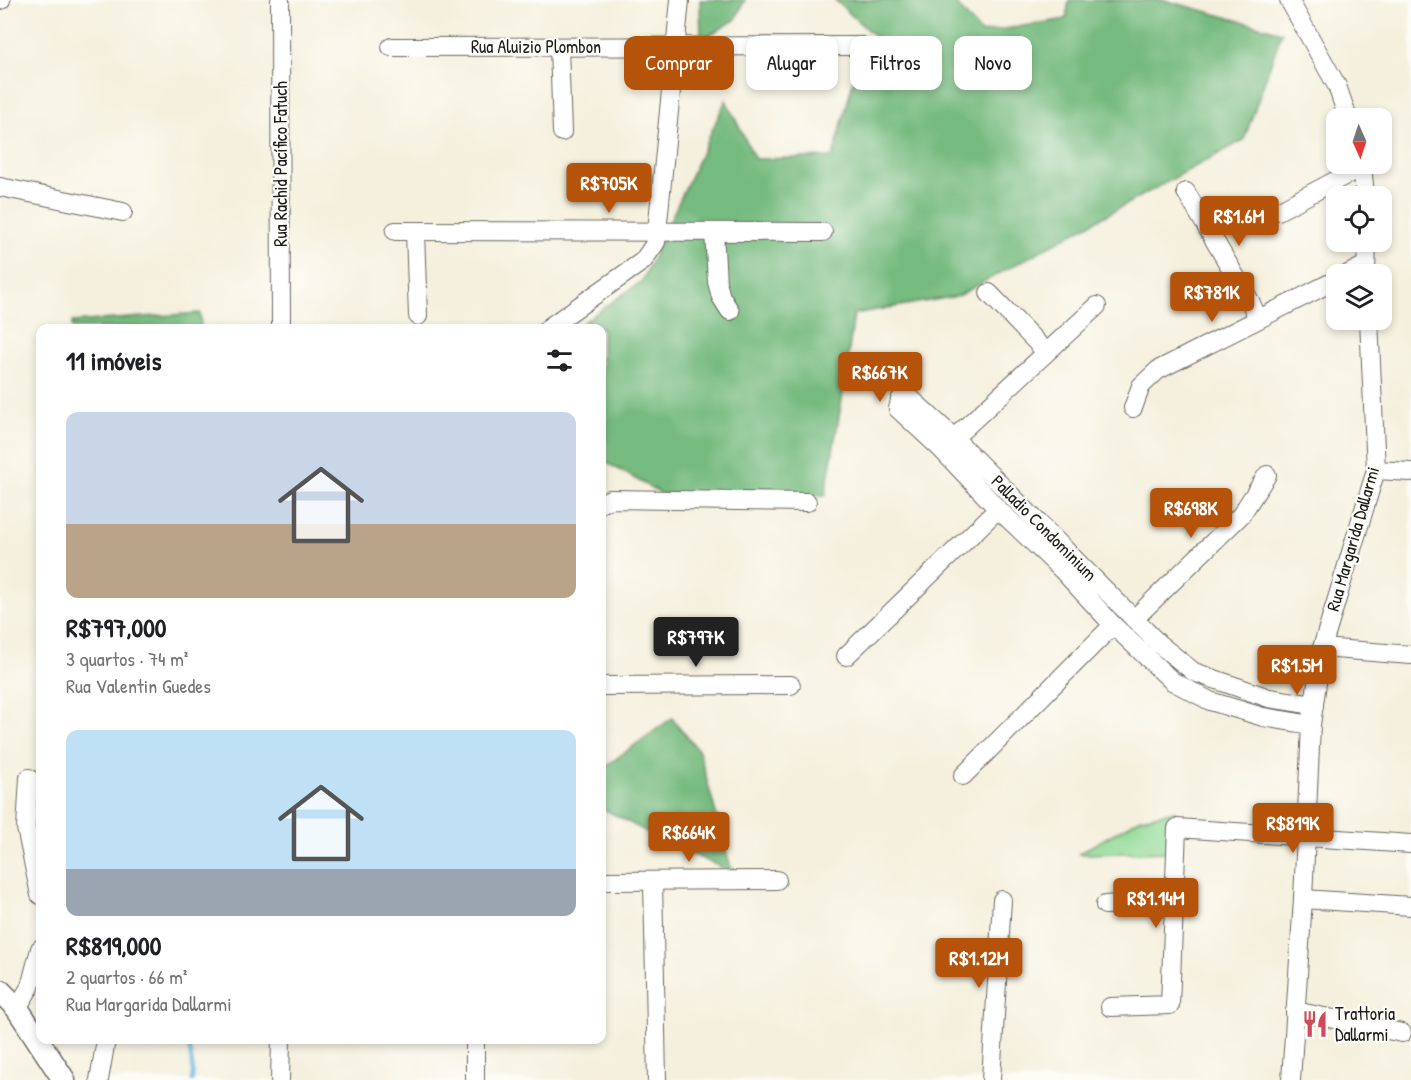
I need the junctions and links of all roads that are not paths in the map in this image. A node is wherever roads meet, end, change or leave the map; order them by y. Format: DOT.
graph roads {
  1 [pos="280,0"];
  2 [pos="680,0"];
  3 [pos="1289,0"];
  4 [pos="678,36"];
  5 [pos="624,46"];
  6 [pos="734,46"];
  7 [pos="850,46"];
  8 [pos="391,47"];
  9 [pos="559,47"];
  10 [pos="673,90"];
  11 [pos="1345,108"];
  12 [pos="562,132"];
  13 [pos="1346,174"];
  14 [pos="0,187"];
  15 [pos="1186,192"];
  16 [pos="1278,211"];
  17 [pos="123,212"];
  18 [pos="395,231"];
  19 [pos="415,232"];
  20 [pos="658,232"];
  21 [pos="714,232"];
  22 [pos="823,232"];
  23 [pos="1326,285"];
  24 [pos="989,293"];
  25 [pos="1097,306"];
  26 [pos="730,311"];
  27 [pos="418,316"];
  28 [pos="1258,319"];
  29 [pos="281,324"];
  30 [pos="554,324"];
  31 [pos="1370,330"];
  32 [pos="1046,352"];
  33 [pos="1132,408"];
  34 [pos="954,438"];
  35 [pos="1377,470"];
  36 [pos="1411,472"];
  37 [pos="1267,475"];
  38 [pos="606,502"];
  39 [pos="807,502"];
  40 [pos="998,509"];
  41 [pos="1068,564"];
  42 [pos="1134,619"];
  43 [pos="1113,625"];
  44 [pos="1322,648"];
  45 [pos="1411,655"];
  46 [pos="846,656"];
  47 [pos="791,685"];
  48 [pos="606,686"];
  49 [pos="1240,689"];
  50 [pos="1314,705"];
  51 [pos="1234,708"];
  52 [pos="1311,725"];
  53 [pos="963,776"];
  54 [pos="29,778"];
  55 [pos="1306,837"];
  56 [pos="1411,844"];
  57 [pos="36,876"];
  58 [pos="777,880"];
  59 [pos="653,881"];
  60 [pos="606,882"];
  61 [pos="1303,899"];
  62 [pos="1002,900"];
  63 [pos="1175,900"];
  64 [pos="1106,905"];
  65 [pos="1411,906"];
  66 [pos="36,964"];
  67 [pos="0,991"];
  68 [pos="1110,1007"];
  69 [pos="17,1008"];
  70 [pos="1295,1011"];
  71 [pos="1402,1033"];
  72 [pos="36,1037"];
  73 [pos="40,1044"];
  74 [pos="105,1044"];
  75 [pos="281,1044"];
  76 [pos="475,1044"];
  77 [pos="64,1080"];
  78 [pos="99,1080"];
  79 [pos="280,1080"];
  80 [pos="476,1080"];
  81 [pos="657,1080"];
  82 [pos="991,1080"];
  83 [pos="1291,1080"];
  1 -- 29 [label="street, Rua Rachid Pacífico Fatuch"];
  2 -- 4 [label="street"];
  3 -- 11 [label="street"];
  5 -- 9 [label="street, Rua Aluizio Plombon"];
  6 -- 7 [label="street, Rua Aluizio Plombon"];
  8 -- 9 [label="street, Rua Aluizio Plombon"];
  9 -- 12 [label="street"];
  10 -- 20 [label="street"];
  13 -- 16 [label="street"];
  14 -- 17 [label="street"];
  15 -- 28 [label="street"];
  18 -- 19 [label="street"];
  19 -- 20 [label="street"];
  19 -- 27 [label="street"];
  20 -- 21 [label="street"];
  20 -- 30 [label="street"];
  21 -- 22 [label="street"];
  21 -- 26 [label="street"];
  23 -- 28 [label="street"];
  24 -- 32 [label="street"];
  25 -- 32 [label="street"];
  28 -- 33 [label="street"];
  31 -- 35 [label="street, Rua Margarida Dallarmi"];
  32 -- 34 [label="street"];
  34 -- 40 [label="street, Palladio Condominium"];
  34 -- 41 [label="street, Palladio Condominium"];
  35 -- 36 [label="street"];
  35 -- 44 [label="street, Rua Margarida Dallarmi"];
  37 -- 42 [label="street"];
  38 -- 39 [label="street"];
  40 -- 41 [label="street, Palladio Condominium"];
  40 -- 46 [label="street, Palladio Condominium"];
  41 -- 42 [label="street, Palladio Condominium"];
  41 -- 43 [label="street, Palladio Condominium"];
  42 -- 49 [label="street, Palladio Condominium"];
  43 -- 51 [label="street, Palladio Condominium"];
  43 -- 53 [label="street"];
  44 -- 45 [label="street"];
  44 -- 50 [label="street, Rua Margarida Dallarmi"];
  47 -- 48 [label="street"];
  49 -- 50 [label="street, Palladio Condominium"];
  49 -- 51 [label="street"];
  50 -- 52 [label="street, Rua Margarida Dallarmi"];
  51 -- 52 [label="street, Palladio Condominium"];
  52 -- 55 [label="street, Rua Margarida Dallarmi"];
  54 -- 57 [label="street"];
  55 -- 56 [label="street"];
  55 -- 61 [label="street, Rua Margarida Dallarmi"];
  55 -- 63 [label="street"];
  58 -- 59 [label="street"];
  59 -- 60 [label="street"];
  59 -- 81 [label="street"];
  61 -- 65 [label="street"];
  61 -- 70 [label="street, Rua Margarida Dallarmi"];
  62 -- 82 [label="street"];
  63 -- 64 [label="street"];
  63 -- 68 [label="street"];
  66 -- 69 [label="street"];
  67 -- 69 [label="main road"];
  69 -- 72 [label="main road"];
  70 -- 71 [label="street"];
  70 -- 83 [label="street, Rua Margarida Dallarmi"];
  73 -- 77 [label="main road"];
  74 -- 78 [label="street"];
  75 -- 79 [label="street"];
  76 -- 80 [label="street"];
}
